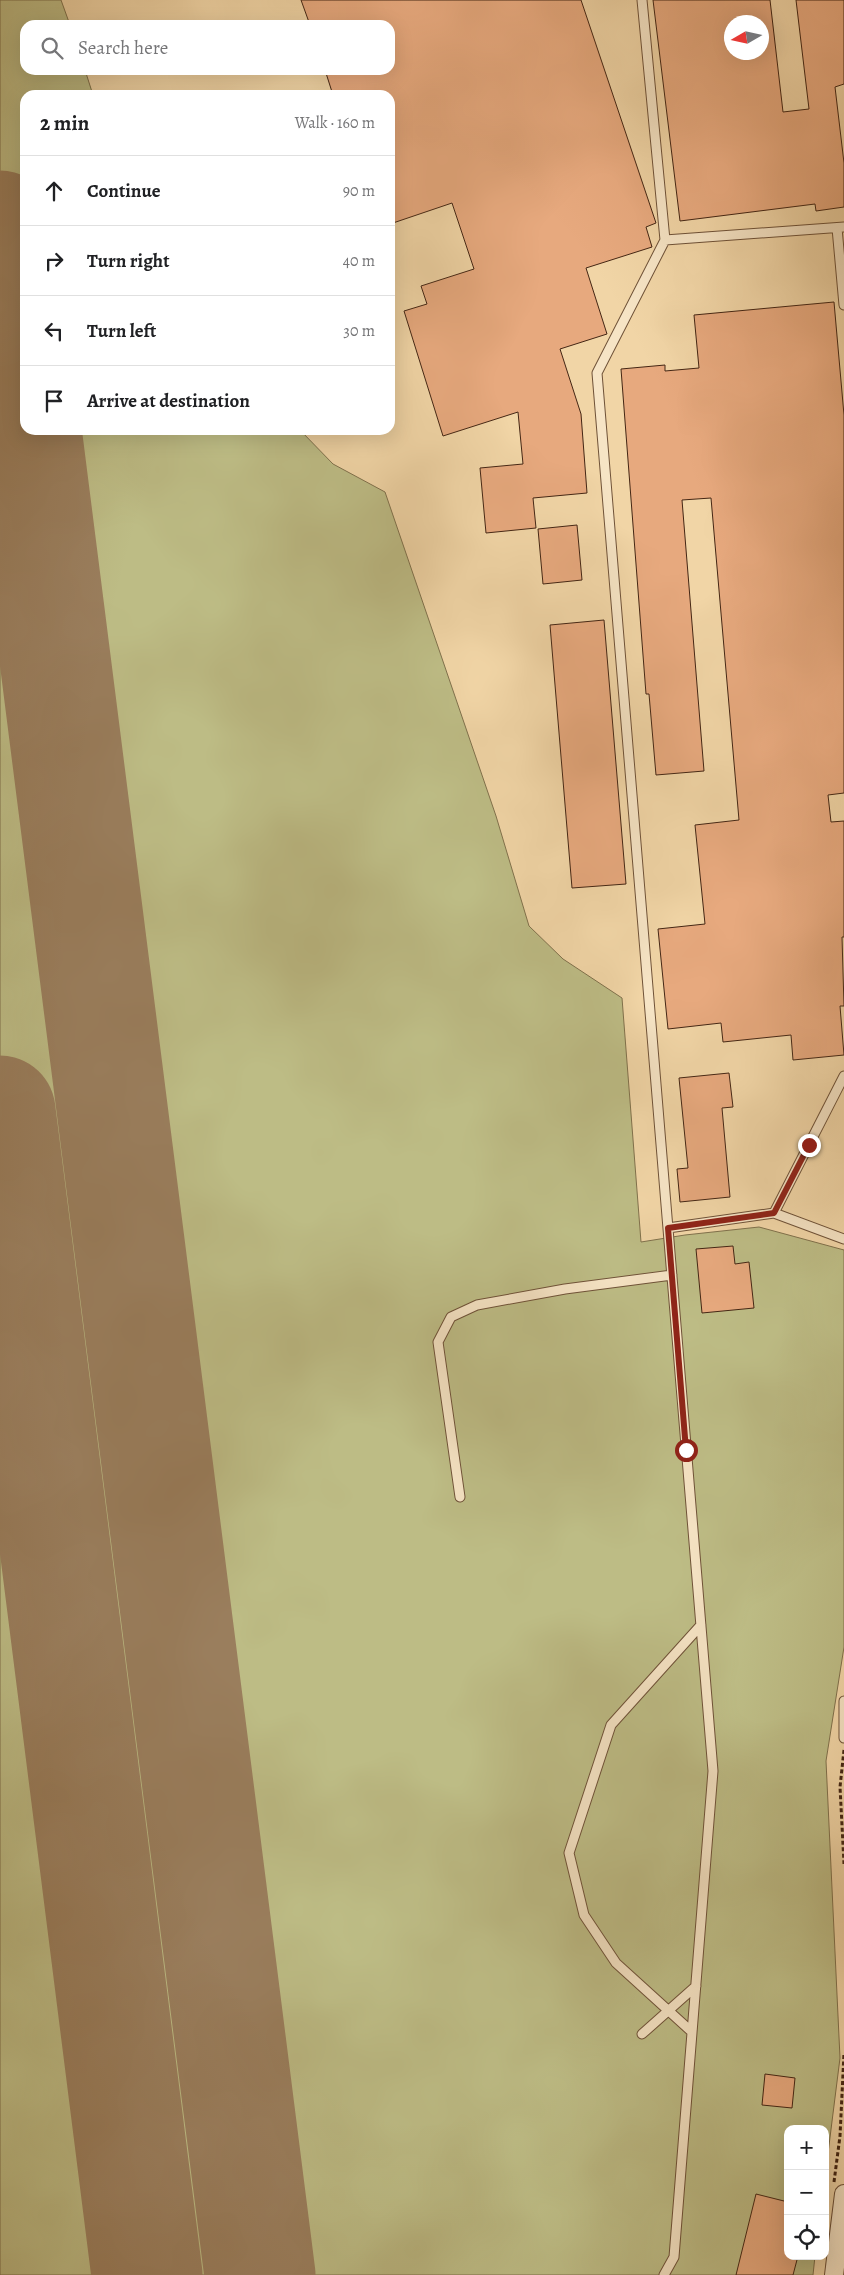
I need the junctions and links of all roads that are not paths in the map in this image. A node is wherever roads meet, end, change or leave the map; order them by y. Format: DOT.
graph roads {
  1 [pos="642,0"];
  2 [pos="840,227"];
  3 [pos="665,240"];
  4 [pos="844,306"];
  5 [pos="844,1076"];
  6 [pos="774,1213"];
  7 [pos="668,1228"];
  8 [pos="844,1239"];
  9 [pos="672,1275"];
  10 [pos="460,1496"];
  11 [pos="701,1625"];
  12 [pos="844,1701"];
  13 [pos="844,1738"];
  14 [pos="696,1986"];
  15 [pos="669,2010"];
  16 [pos="692,2032"];
  17 [pos="642,2034"];
  18 [pos="839,2189"];
  19 [pos="664,2275"];
  20 [pos="834,2275"];
  1 -- 3 [label="lane"];
  2 -- 3 [label="lane"];
  2 -- 4 [label="lane"];
  3 -- 7 [label="lane"];
  5 -- 6 [label="lane"];
  6 -- 7 [label="lane"];
  6 -- 8 [label="lane"];
  7 -- 9 [label="lane"];
  9 -- 10 [label="lane"];
  9 -- 11 [label="lane"];
  11 -- 14 [label="lane"];
  11 -- 15 [label="lane"];
  12 -- 13 [label="lane"];
  14 -- 15 [label="lane"];
  14 -- 16 [label="lane"];
  15 -- 16 [label="lane"];
  15 -- 17 [label="lane"];
  16 -- 19 [label="lane"];
  18 -- 20 [label="street"];
}
